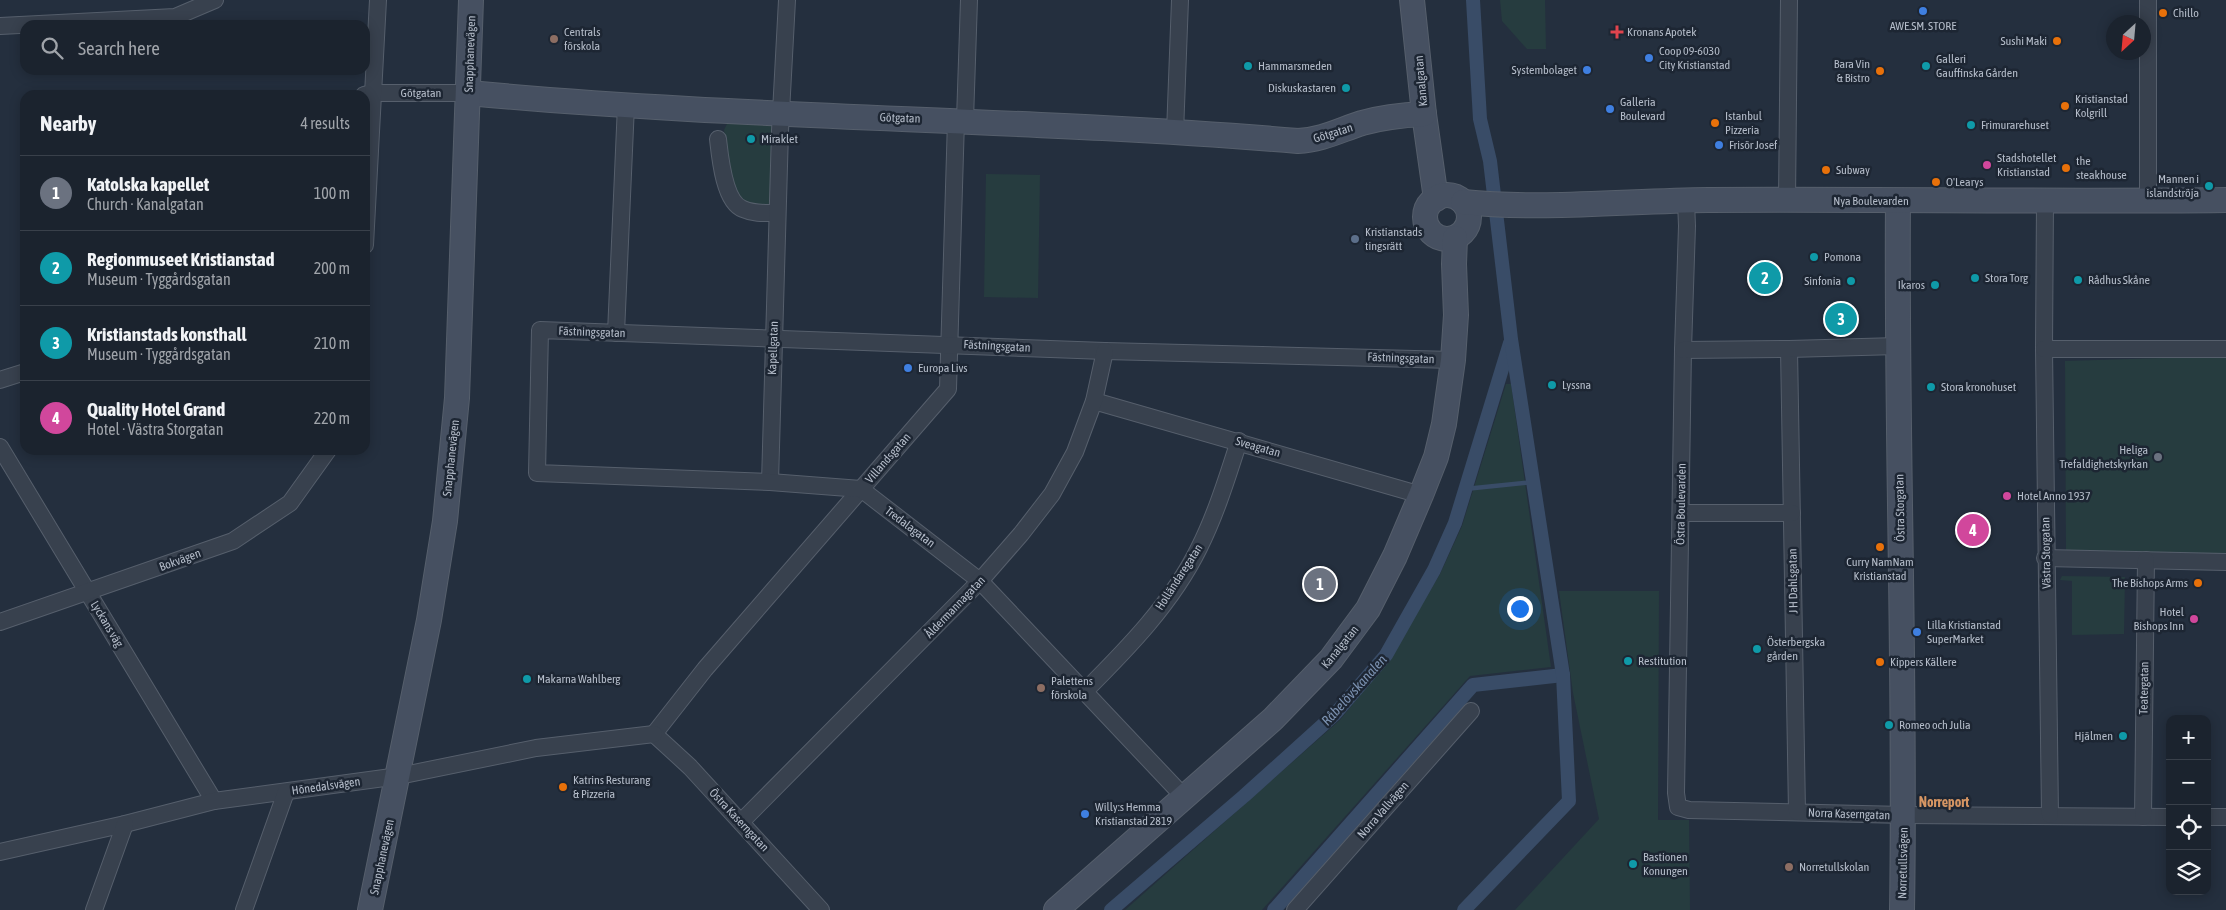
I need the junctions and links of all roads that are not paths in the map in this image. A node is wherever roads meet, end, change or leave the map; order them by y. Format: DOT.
graph roads {
  1 [pos="214,0"];
  2 [pos="378,0"];
  3 [pos="472,0"];
  4 [pos="787,0"];
  5 [pos="969,0"];
  6 [pos="1180,0"];
  7 [pos="1412,0"];
  8 [pos="1789,0"];
  9 [pos="2148,0"];
  10 [pos="117,20"];
  11 [pos="20,25"];
  12 [pos="0,26"];
  13 [pos="368,90"];
  14 [pos="469,93"];
  15 [pos="370,94"];
  16 [pos="626,105"];
  17 [pos="781,114"];
  18 [pos="1424,114"];
  19 [pos="961,120"];
  20 [pos="1175,133"];
  21 [pos="718,138"];
  22 [pos="2226,200"];
  23 [pos="1686,201"];
  24 [pos="1788,201"];
  25 [pos="1898,201"];
  26 [pos="2148,201"];
  27 [pos="2045,202"];
  28 [pos="777,213"];
  29 [pos="1460,215"];
  30 [pos="616,333"];
  31 [pos="773,339"];
  32 [pos="951,344"];
  33 [pos="1898,346"];
  34 [pos="1789,349"];
  35 [pos="2044,349"];
  36 [pos="2226,349"];
  37 [pos="1683,350"];
  38 [pos="1105,351"];
  39 [pos="1453,360"];
  40 [pos="20,374"];
  41 [pos="0,380"];
  42 [pos="1094,401"];
  43 [pos="1239,442"];
  44 [pos="0,447"];
  45 [pos="324,455"];
  46 [pos="770,482"];
  47 [pos="861,490"];
  48 [pos="1421,495"];
  49 [pos="1682,512"];
  50 [pos="1792,513"];
  51 [pos="2045,558"];
  52 [pos="2146,560"];
  53 [pos="2226,562"];
  54 [pos="980,581"];
  55 [pos="88,592"];
  56 [pos="0,622"];
  57 [pos="1085,691"];
  58 [pos="1471,711"];
  59 [pos="654,734"];
  60 [pos="399,776"];
  61 [pos="286,792"];
  62 [pos="1185,798"];
  63 [pos="214,801"];
  64 [pos="1678,807"];
  65 [pos="1797,812"];
  66 [pos="1904,815"];
  67 [pos="2050,815"];
  68 [pos="2143,817"];
  69 [pos="2166,817"];
  70 [pos="2211,817"];
  71 [pos="2226,817"];
  72 [pos="741,822"];
  73 [pos="125,824"];
  74 [pos="0,852"];
  75 [pos="94,910"];
  76 [pos="244,910"];
  77 [pos="370,910"];
  78 [pos="821,910"];
  79 [pos="1056,910"];
  80 [pos="1295,910"];
  81 [pos="1902,910"];
  1 -- 10 [label="street"];
  2 -- 13 [label="street"];
  3 -- 14 [label="street, Snapphanevägen"];
  4 -- 17 [label="street, Kapellgatan"];
  5 -- 19 [label="street, Villandsgatan"];
  6 -- 20 [label="street"];
  7 -- 18 [label="street, Kanalgatan"];
  8 -- 24 [label="street"];
  9 -- 26 [label="street"];
  11 -- 12 [label="street"];
  14 -- 15 [label="street, Götgatan"];
  14 -- 16 [label="street, Götgatan"];
  14 -- 60 [label="street, Snapphanevägen"];
  16 -- 17 [label="street, Götgatan"];
  16 -- 30 [label="street"];
  17 -- 19 [label="street, Götgatan"];
  17 -- 28 [label="street, Kapellgatan"];
  18 -- 20 [label="street, Götgatan"];
  18 -- 29 [label="street, Kanalgatan"];
  19 -- 20 [label="street, Götgatan"];
  19 -- 32 [label="street, Villandsgatan"];
  21 -- 28 [label="street"];
  22 -- 26 [label="street, Nya Boulevarden"];
  23 -- 24 [label="street, Nya Boulevarden"];
  23 -- 29 [label="street, Nya Boulevarden"];
  23 -- 37 [label="street, Östra Boulevarden"];
  24 -- 25 [label="street, Nya Boulevarden"];
  25 -- 27 [label="street, Nya Boulevarden"];
  25 -- 33 [label="street, Östra Storgatan"];
  26 -- 27 [label="street, Nya Boulevarden"];
  27 -- 35 [label="street, Västra Storgatan"];
  28 -- 31 [label="street, Kapellgatan"];
  29 -- 39 [label="street, Kanalgatan"];
  30 -- 31 [label="street, Fästningsgatan"];
  30 -- 46 [label="street, Fästningsgatan"];
  31 -- 32 [label="street, Fästningsgatan"];
  31 -- 46 [label="street, Kapellgatan"];
  32 -- 38 [label="street, Fästningsgatan"];
  32 -- 47 [label="street, Villandsgatan"];
  33 -- 34 [label="street"];
  33 -- 66 [label="street, Östra Storgatan"];
  34 -- 37 [label="street"];
  34 -- 50 [label="street, J H Dahlsgatan"];
  35 -- 36 [label="street"];
  35 -- 51 [label="street, Västra Storgatan"];
  37 -- 49 [label="street, Östra Boulevarden"];
  38 -- 39 [label="street, Fästningsgatan"];
  38 -- 42 [label="street, Åldermannagatan"];
  39 -- 48 [label="street, Kanalgatan"];
  40 -- 41 [label="street"];
  42 -- 43 [label="street, Sveagatan"];
  42 -- 54 [label="street, Åldermannagatan"];
  43 -- 48 [label="street, Sveagatan"];
  43 -- 57 [label="street, Holländaregatan"];
  44 -- 55 [label="street, Lyckans väg"];
  45 -- 55 [label="street, Bokvägen"];
  46 -- 47 [label="street"];
  47 -- 54 [label="street, Tredalagatan"];
  47 -- 59 [label="street, Villandsgatan"];
  48 -- 62 [label="street, Kanalgatan"];
  49 -- 50 [label="street"];
  49 -- 64 [label="street, Östra Boulevarden"];
  50 -- 65 [label="street, J H Dahlsgatan"];
  51 -- 52 [label="street"];
  51 -- 67 [label="street, Västra Storgatan"];
  52 -- 53 [label="street"];
  52 -- 68 [label="street, Teatergatan"];
  54 -- 57 [label="street, Tredalagatan"];
  54 -- 72 [label="street, Åldermannagatan"];
  55 -- 56 [label="street, Bokvägen"];
  55 -- 63 [label="street, Lyckans väg"];
  57 -- 62 [label="street, Tredalagatan"];
  58 -- 80 [label="street, Norra Vallvägen"];
  59 -- 60 [label="street, Hönedalsvägen"];
  59 -- 72 [label="street, Östra Kaserngatan"];
  60 -- 61 [label="street, Hönedalsvägen"];
  60 -- 77 [label="street, Snapphanevägen"];
  61 -- 63 [label="street, Hönedalsvägen"];
  61 -- 76 [label="street"];
  62 -- 79 [label="street, Kanalgatan"];
  63 -- 73 [label="street, Hönedalsvägen"];
  64 -- 65 [label="street, Norra Kaserngatan"];
  65 -- 66 [label="street, Norra Kaserngatan"];
  66 -- 67 [label="street, Norra Kaserngatan"];
  66 -- 81 [label="street, Norretullsvägen"];
  67 -- 68 [label="street, Norra Kaserngatan"];
  68 -- 69 [label="street, Norra Kaserngatan"];
  70 -- 71 [label="street"];
  72 -- 78 [label="street, Östra Kaserngatan"];
  73 -- 74 [label="street, Hönedalsvägen"];
  73 -- 75 [label="street"];
}
